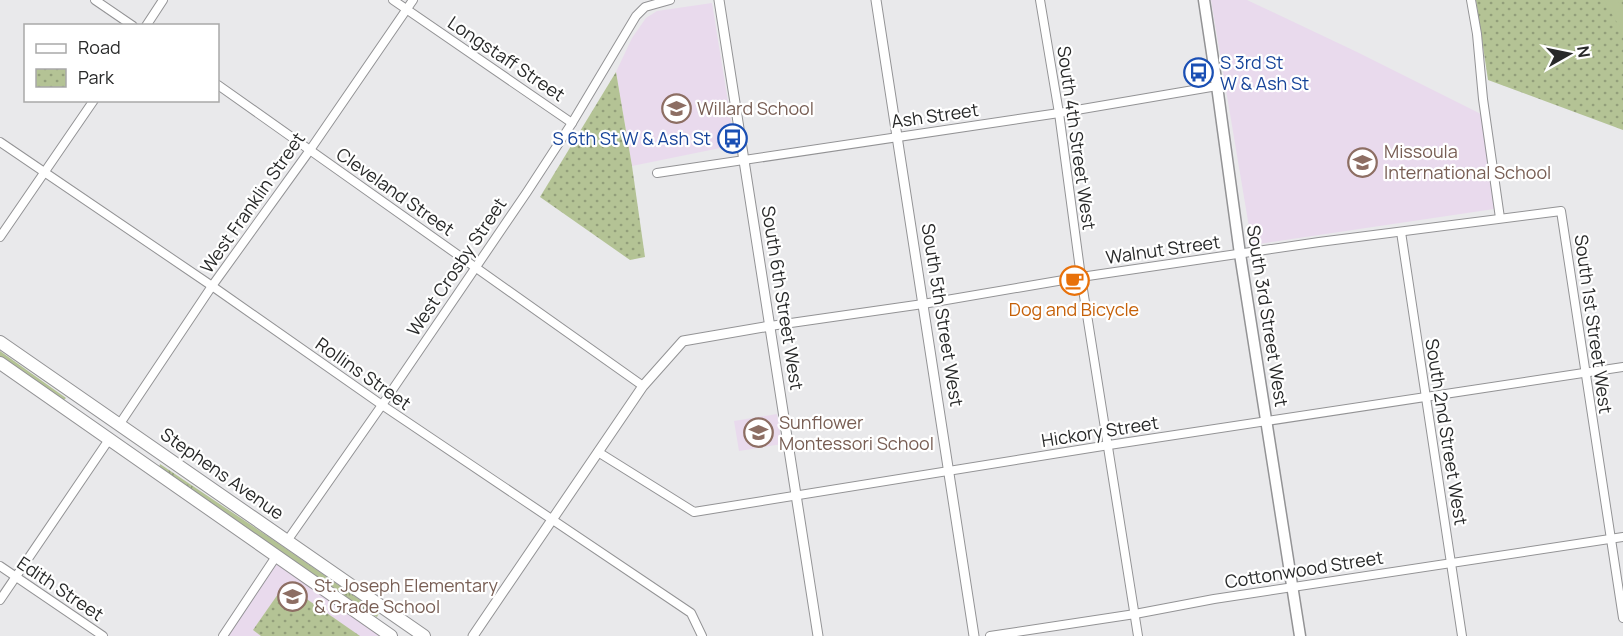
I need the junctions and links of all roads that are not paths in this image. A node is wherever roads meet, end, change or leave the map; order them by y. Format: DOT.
graph roads {
  1 [pos="95,0"];
  2 [pos="163,0"];
  3 [pos="393,0"];
  4 [pos="413,0"];
  5 [pos="670,0"];
  6 [pos="718,0"];
  7 [pos="876,0"];
  8 [pos="1040,0"];
  9 [pos="1204,0"];
  10 [pos="1471,0"];
  11 [pos="406,9"];
  12 [pos="130,24"];
  13 [pos="147,24"];
  14 [pos="219,86"];
  15 [pos="1217,86"];
  16 [pos="93,102"];
  17 [pos="1059,113"];
  18 [pos="572,123"];
  19 [pos="898,136"];
  20 [pos="0,142"];
  21 [pos="310,150"];
  22 [pos="744,161"];
  23 [pos="44,172"];
  24 [pos="657,173"];
  25 [pos="1561,211"];
  26 [pos="1500,218"];
  27 [pos="1401,232"];
  28 [pos="0,237"];
  29 [pos="1240,254"];
  30 [pos="475,267"];
  31 [pos="1082,277"];
  32 [pos="213,286"];
  33 [pos="923,304"];
  34 [pos="770,326"];
  35 [pos="0,342"];
  36 [pos="0,363"];
  37 [pos="1623,367"];
  38 [pos="1585,374"];
  39 [pos="643,386"];
  40 [pos="1425,398"];
  41 [pos="382,405"];
  42 [pos="1266,422"];
  43 [pos="119,424"];
  44 [pos="110,438"];
  45 [pos="1109,445"];
  46 [pos="598,452"];
  47 [pos="948,470"];
  48 [pos="797,496"];
  49 [pos="551,520"];
  50 [pos="1623,537"];
  51 [pos="1610,539"];
  52 [pos="287,541"];
  53 [pos="277,555"];
  54 [pos="1452,563"];
  55 [pos="0,566"];
  56 [pos="16,577"];
  57 [pos="1291,587"];
  58 [pos="0,600"];
  59 [pos="1135,614"];
  60 [pos="1623,618"];
  61 [pos="702,635"];
  62 [pos="104,636"];
  63 [pos="223,636"];
  64 [pos="391,636"];
  65 [pos="424,636"];
  66 [pos="473,636"];
  67 [pos="818,636"];
  68 [pos="974,636"];
  69 [pos="990,636"];
  70 [pos="1138,636"];
  71 [pos="1300,636"];
  72 [pos="1462,636"];
  1 -- 12 [label="street"];
  2 -- 13 [label="street"];
  3 -- 11 [label="street, Longstaff Street"];
  4 -- 11 [label="street, West Franklin Street"];
  5 -- 18 [label="street, West Crosby Street"];
  6 -- 22 [label="street, South 6th Street West"];
  7 -- 19 [label="street, South 5th Street West"];
  8 -- 17 [label="street, South 4th Street West"];
  9 -- 15 [label="main road, South 3rd Street West"];
  10 -- 26 [label="street"];
  11 -- 18 [label="street, Longstaff Street"];
  11 -- 21 [label="street, West Franklin Street"];
  14 -- 21 [label="street, Cleveland Street"];
  15 -- 17 [label="street, Ash Street"];
  15 -- 29 [label="main road, South 3rd Street West"];
  16 -- 23 [label="street"];
  17 -- 19 [label="street, Ash Street"];
  17 -- 31 [label="street, South 4th Street West"];
  18 -- 30 [label="street, West Crosby Street"];
  19 -- 22 [label="street, Ash Street"];
  19 -- 33 [label="street, South 5th Street West"];
  20 -- 23 [label="street, Rollins Street"];
  21 -- 30 [label="street, Cleveland Street"];
  21 -- 32 [label="street, West Franklin Street"];
  22 -- 24 [label="street, Ash Street"];
  22 -- 34 [label="street, South 6th Street West"];
  23 -- 28 [label="street"];
  23 -- 32 [label="street, Rollins Street"];
  25 -- 26 [label="street, Walnut Street"];
  25 -- 38 [label="street, South 1st Street West"];
  26 -- 27 [label="street, Walnut Street"];
  27 -- 29 [label="street, Walnut Street"];
  27 -- 40 [label="street, South 2nd Street West"];
  29 -- 31 [label="street, Walnut Street"];
  29 -- 42 [label="main road, South 3rd Street West"];
  30 -- 39 [label="street, Cleveland Street"];
  30 -- 41 [label="street, West Crosby Street"];
  31 -- 33 [label="street, Walnut Street"];
  31 -- 45 [label="street, South 4th Street West"];
  32 -- 41 [label="street, Rollins Street"];
  32 -- 43 [label="street, West Franklin Street"];
  33 -- 34 [label="street, Walnut Street"];
  33 -- 47 [label="street, South 5th Street West"];
  34 -- 39 [label="street"];
  34 -- 48 [label="street, South 6th Street West"];
  35 -- 43 [label="main road, Stephens Avenue"];
  36 -- 44 [label="main road, Stephens Avenue"];
  37 -- 38 [label="street, Hickory Street"];
  38 -- 40 [label="street, Hickory Street"];
  38 -- 51 [label="street, South 1st Street West"];
  39 -- 46 [label="street"];
  40 -- 42 [label="street, Hickory Street"];
  40 -- 54 [label="street, South 2nd Street West"];
  41 -- 49 [label="street, Rollins Street"];
  41 -- 52 [label="street, West Crosby Street"];
  42 -- 45 [label="street, Hickory Street"];
  42 -- 57 [label="main road, South 3rd Street West"];
  43 -- 44 [label="main road"];
  43 -- 52 [label="main road, Stephens Avenue"];
  44 -- 53 [label="main road, Stephens Avenue"];
  44 -- 56 [label="street"];
  45 -- 47 [label="street, Hickory Street"];
  45 -- 59 [label="street, South 4th Street West"];
  46 -- 48 [label="street, Hickory Street"];
  46 -- 49 [label="street"];
  47 -- 48 [label="street, Hickory Street"];
  47 -- 68 [label="street, South 5th Street West"];
  48 -- 67 [label="street, South 6th Street West"];
  49 -- 61 [label="street, Rollins Street"];
  49 -- 66 [label="street"];
  50 -- 51 [label="street, Cottonwood Street"];
  51 -- 54 [label="street, Cottonwood Street"];
  51 -- 60 [label="street, South 1st Street West"];
  52 -- 65 [label="main road, Stephens Avenue"];
  53 -- 63 [label="street"];
  53 -- 64 [label="main road, Stephens Avenue"];
  54 -- 57 [label="street, Cottonwood Street"];
  54 -- 72 [label="street, South 2nd Street West"];
  55 -- 56 [label="street, Edith Street"];
  56 -- 58 [label="street"];
  56 -- 62 [label="street, Edith Street"];
  57 -- 59 [label="street, Cottonwood Street"];
  57 -- 71 [label="main road, South 3rd Street West"];
  59 -- 69 [label="street, Cottonwood Street"];
  59 -- 70 [label="street, South 4th Street West"];
}
